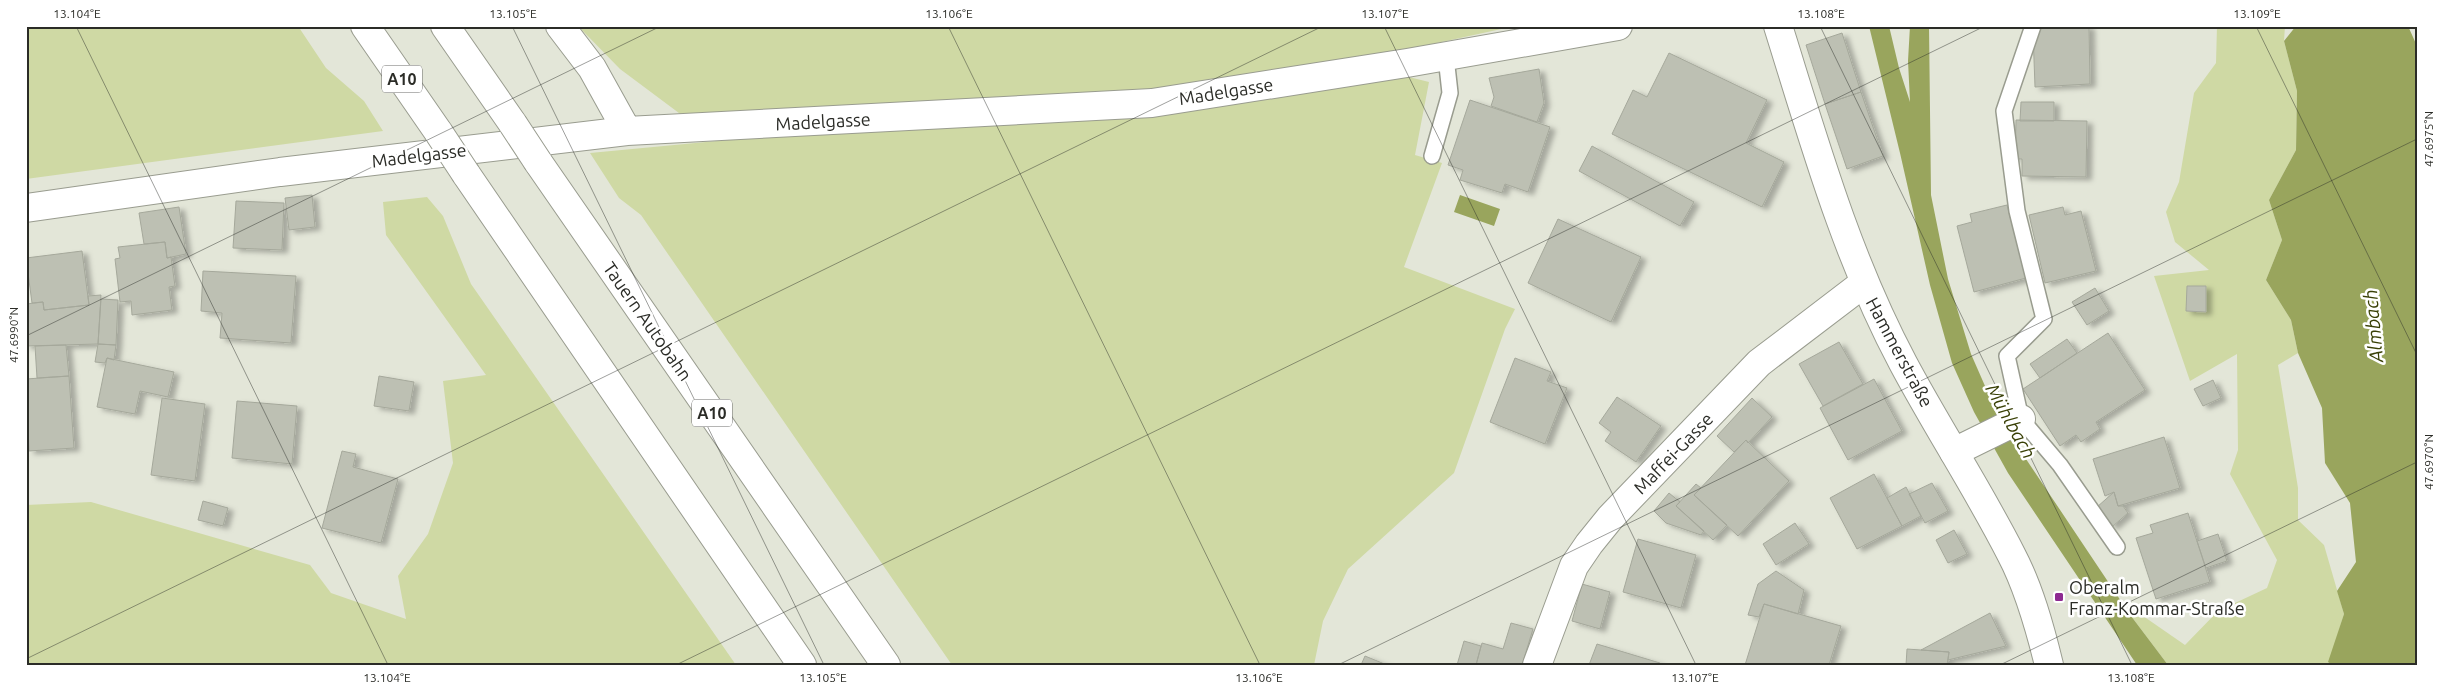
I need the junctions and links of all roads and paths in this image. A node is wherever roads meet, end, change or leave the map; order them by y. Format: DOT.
graph roads {
  1 [pos="365,26"];
  2 [pos="445,26"];
  3 [pos="560,26"];
  4 [pos="1618,26"];
  5 [pos="1778,26"];
  6 [pos="2033,26"];
  7 [pos="1446,57"];
  8 [pos="627,131"];
  9 [pos="1432,156"];
  10 [pos="26,208"];
  11 [pos="1864,283"];
  12 [pos="2015,422"];
  13 [pos="1962,448"];
  14 [pos="2117,548"];
  15 [pos="802,665"];
  16 [pos="886,665"];
  17 [pos="1537,665"];
  18 [pos="2049,665"];
  1 -- 15 [label="main road, A10, bridge"];
  2 -- 16 [label="main road, Tauern Autobahn / A10, bridge"];
  3 -- 8 [label="main road"];
  4 -- 7 [label="main road, Madelgasse"];
  5 -- 11 [label="main road, Hammerstraße"];
  6 -- 12 [label="lane"];
  7 -- 8 [label="main road, Madelgasse"];
  7 -- 9 [label="lane"];
  8 -- 10 [label="main road, Madelgasse"];
  11 -- 13 [label="main road, Hammerstraße"];
  11 -- 17 [label="main road, Maffei-Gasse"];
  12 -- 13 [label="main road"];
  12 -- 14 [label="lane"];
  13 -- 18 [label="main road, Hammerstraße"];
}
